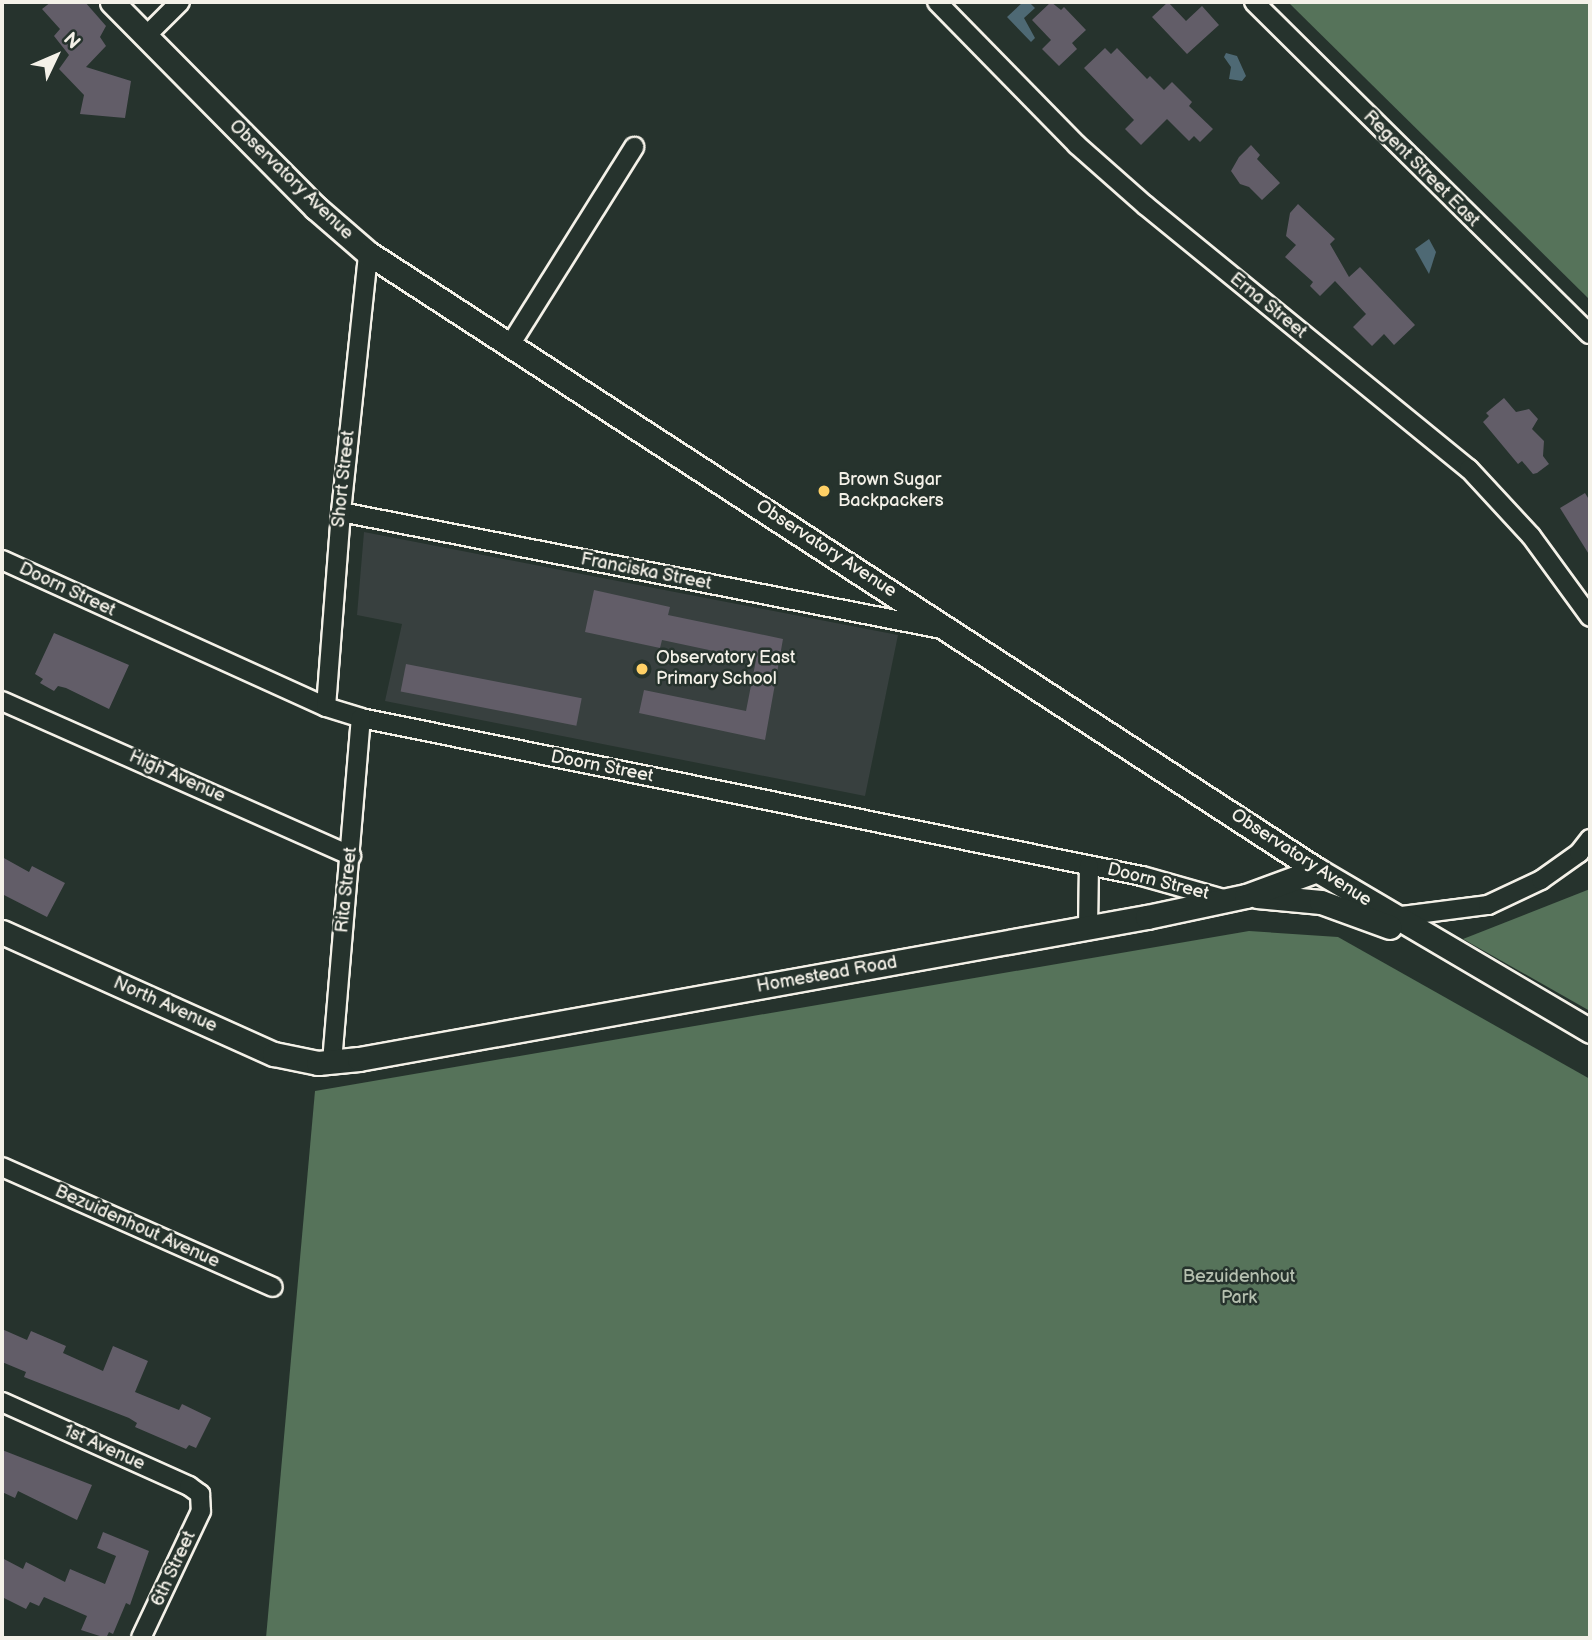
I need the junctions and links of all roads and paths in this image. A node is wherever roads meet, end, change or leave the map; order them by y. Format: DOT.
graph roads {
  1 [pos="112,2"];
  2 [pos="180,2"];
  3 [pos="937,2"];
  4 [pos="1254,2"];
  5 [pos="146,36"];
  6 [pos="634,147"];
  7 [pos="368,253"];
  8 [pos="1590,334"];
  9 [pos="510,345"];
  10 [pos="341,512"];
  11 [pos="2,560"];
  12 [pos="1590,617"];
  13 [pos="952,631"];
  14 [pos="2,701"];
  15 [pos="326,706"];
  16 [pos="361,718"];
  17 [pos="1590,839"];
  18 [pos="351,856"];
  19 [pos="1089,866"];
  20 [pos="1317,870"];
  21 [pos="1237,898"];
  22 [pos="1394,917"];
  23 [pos="1088,928"];
  24 [pos="2,932"];
  25 [pos="1442,945"];
  26 [pos="1590,1031"];
  27 [pos="332,1062"];
  28 [pos="2,1167"];
  29 [pos="273,1287"];
  30 [pos="2,1402"];
  31 [pos="202,1499"];
  32 [pos="141,1638"];
  1 -- 5 [label="main road, Observatory Avenue"];
  2 -- 5 [label="street"];
  3 -- 12 [label="street, Erna Street"];
  4 -- 8 [label="street, Regent Street East"];
  5 -- 7 [label="main road, Observatory Avenue"];
  6 -- 9 [label="street"];
  7 -- 9 [label="main road, Observatory Avenue"];
  7 -- 10 [label="street, Short Street"];
  9 -- 13 [label="main road, Observatory Avenue"];
  10 -- 13 [label="street, Franciska Street"];
  10 -- 15 [label="street, Short Street"];
  11 -- 15 [label="street, Doorn Street"];
  13 -- 20 [label="main road, Observatory Avenue"];
  14 -- 18 [label="street, High Avenue"];
  15 -- 16 [label="street, Doorn Street"];
  16 -- 18 [label="street, Rita Street"];
  16 -- 19 [label="street, Doorn Street"];
  17 -- 22 [label="street"];
  18 -- 27 [label="street, Rita Street"];
  19 -- 21 [label="street, Doorn Street"];
  19 -- 23 [label="street"];
  20 -- 21 [label="main road, Homestead Road"];
  20 -- 22 [label="main road, Observatory Avenue"];
  21 -- 23 [label="main road, Homestead Road"];
  21 -- 25 [label="main road"];
  22 -- 25 [label="main road, Observatory Avenue"];
  23 -- 27 [label="main road, Homestead Road"];
  24 -- 27 [label="main road, North Avenue"];
  25 -- 26 [label="main road, Observatory Avenue"];
  28 -- 29 [label="street, Bezuidenhout Avenue"];
  30 -- 31 [label="street, 1st Avenue"];
  31 -- 32 [label="street, 6th Street"];
}
